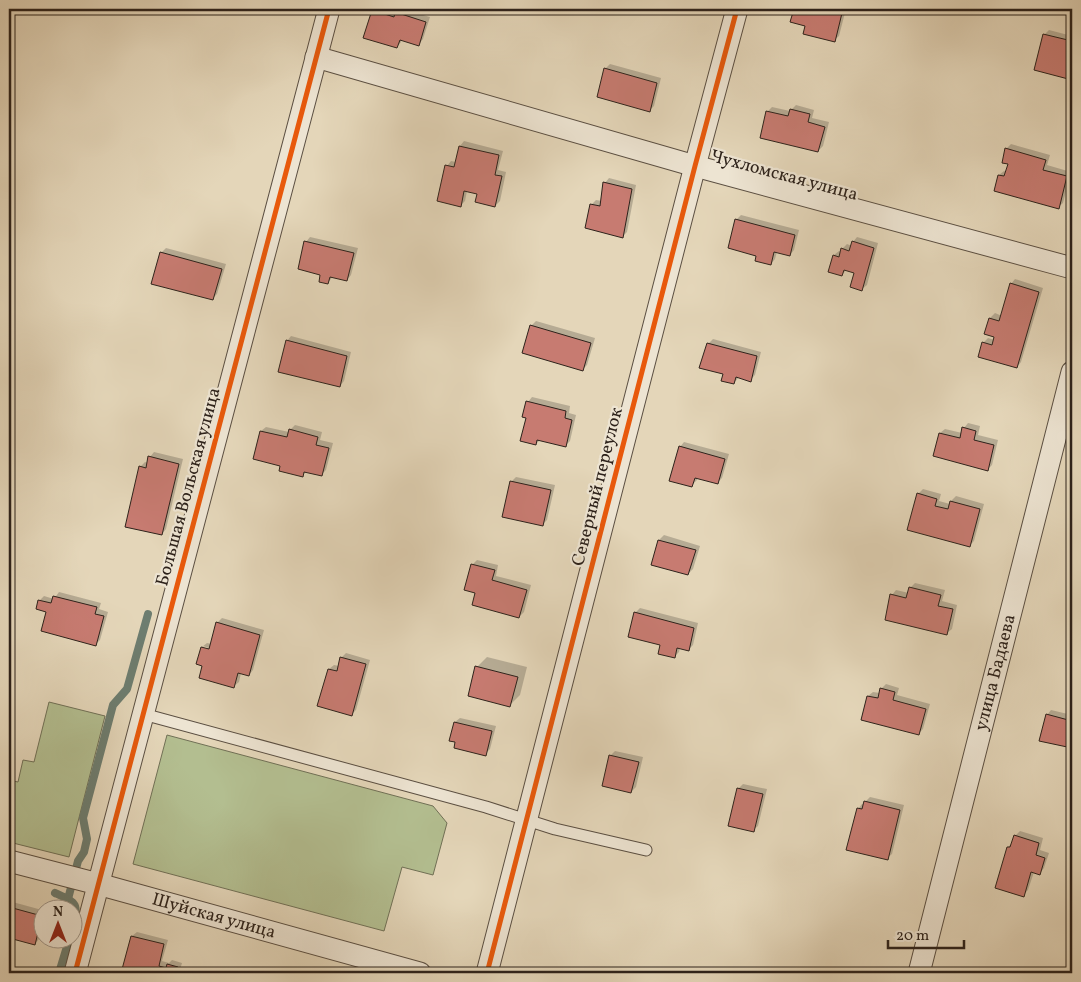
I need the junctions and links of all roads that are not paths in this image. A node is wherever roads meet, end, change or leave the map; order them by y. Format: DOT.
graph roads {
  1 [pos="329,9"];
  2 [pos="737,9"];
  3 [pos="316,57"];
  4 [pos="695,166"];
  5 [pos="1072,268"];
  6 [pos="1072,372"];
  7 [pos="143,714"];
  8 [pos="527,820"];
  9 [pos="646,850"];
  10 [pos="9,861"];
  11 [pos="98,884"];
  12 [pos="75,973"];
  13 [pos="420,973"];
  14 [pos="487,973"];
  15 [pos="919,973"];
  1 -- 3 [label="street, Большая Вольская улица"];
  2 -- 4 [label="street, Северный переулок"];
  3 -- 4 [label="street, Чухломская улица"];
  3 -- 7 [label="street, Большая Вольская улица"];
  4 -- 5 [label="street, Чухломская улица"];
  4 -- 8 [label="street, Северный переулок"];
  6 -- 15 [label="street, улица Бадаева"];
  7 -- 8 [label="lane"];
  7 -- 11 [label="street, Большая Вольская улица"];
  8 -- 9 [label="lane"];
  8 -- 14 [label="street, Северный переулок"];
  10 -- 11 [label="street, Шуйская улица"];
  11 -- 12 [label="street, Большая Вольская улица"];
  11 -- 13 [label="street, Шуйская улица"];
}
